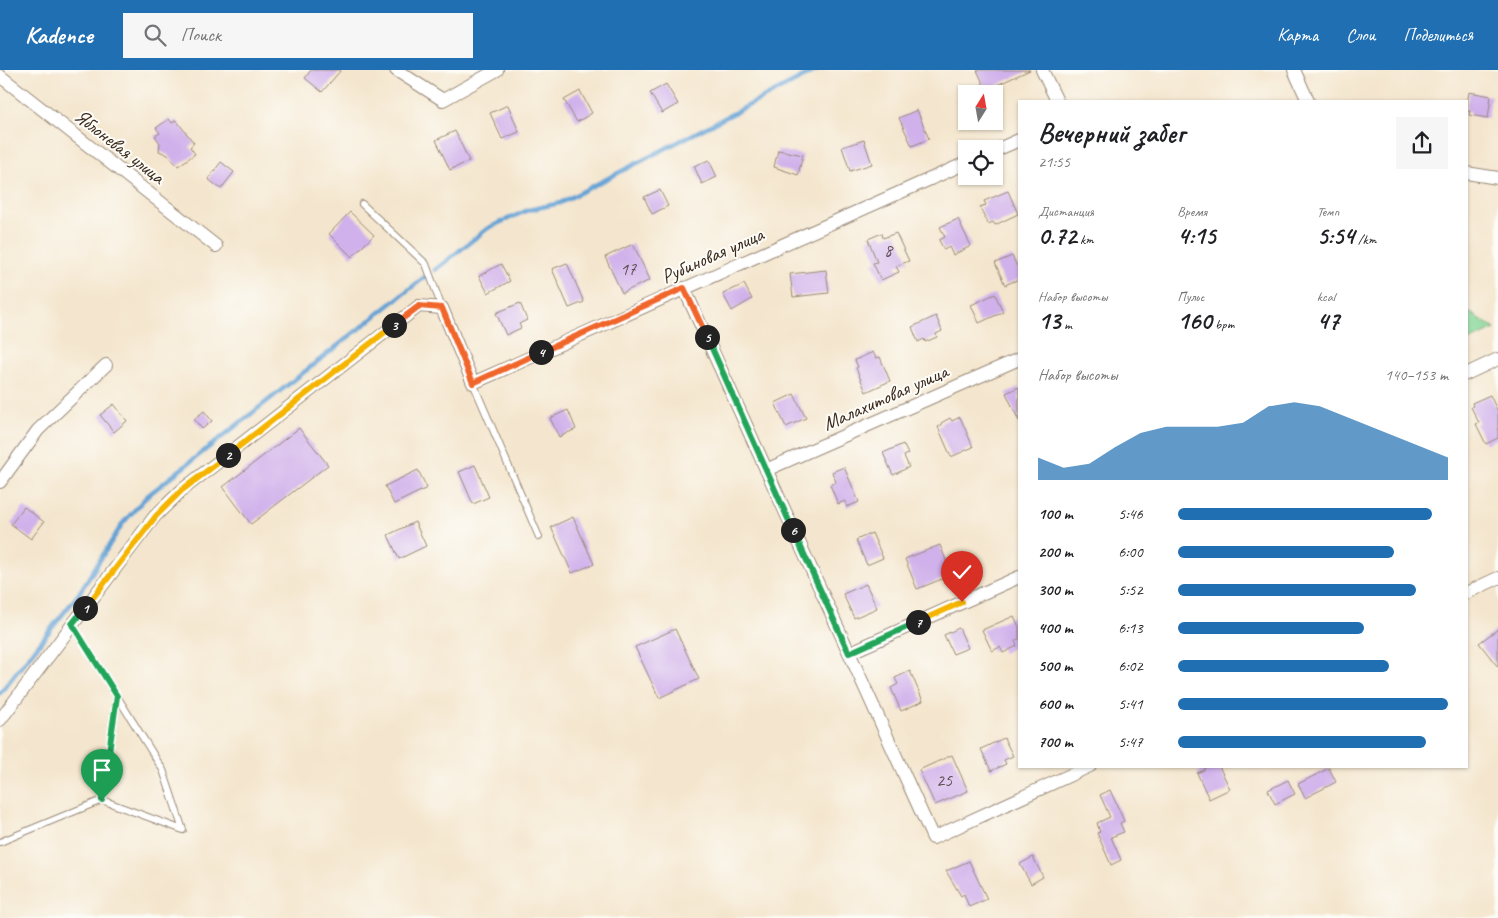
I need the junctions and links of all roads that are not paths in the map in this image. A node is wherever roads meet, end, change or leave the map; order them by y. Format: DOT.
graph roads {
  1 [pos="396,70"];
  2 [pos="497,70"];
  3 [pos="1042,70"];
  4 [pos="1294,70"];
  5 [pos="0,76"];
  6 [pos="1057,100"];
  7 [pos="1308,100"];
  8 [pos="1018,140"];
  9 [pos="1003,147"];
  10 [pos="958,167"];
  11 [pos="1468,173"];
  12 [pos="1498,178"];
  13 [pos="362,204"];
  14 [pos="216,246"];
  15 [pos="684,288"];
  16 [pos="442,308"];
  17 [pos="1018,359"];
  18 [pos="1498,359"];
  19 [pos="106,365"];
  20 [pos="1468,373"];
  21 [pos="473,383"];
  22 [pos="766,470"];
  23 [pos="0,482"];
  24 [pos="539,537"];
  25 [pos="1018,577"];
  26 [pos="1498,578"];
  27 [pos="1468,592"];
  28 [pos="72,624"];
  29 [pos="849,653"];
  30 [pos="117,696"];
  31 [pos="0,720"];
  32 [pos="1086,768"];
  33 [pos="102,800"];
  34 [pos="0,842"];
  1 -- 2 [label="street"];
  3 -- 6 [label="street"];
  4 -- 7 [label="street"];
  5 -- 14 [label="street, Яблоневая улица"];
  8 -- 9 [label="street"];
  10 -- 15 [label="street, Рубиновая улица"];
  11 -- 12 [label="street"];
  13 -- 16 [label="lane"];
  15 -- 21 [label="street, Рубиновая улица"];
  15 -- 22 [label="street"];
  16 -- 21 [label="street"];
  16 -- 28 [label="street"];
  17 -- 22 [label="street, Малахитовая улица"];
  18 -- 20 [label="street"];
  19 -- 23 [label="street"];
  21 -- 24 [label="lane"];
  22 -- 29 [label="street"];
  25 -- 29 [label="street"];
  26 -- 27 [label="street"];
  28 -- 30 [label="lane"];
  28 -- 31 [label="street"];
  29 -- 32 [label="street"];
  30 -- 33 [label="lane"];
  30 -- 33 [label="lane"];
  33 -- 34 [label="lane"];
}
